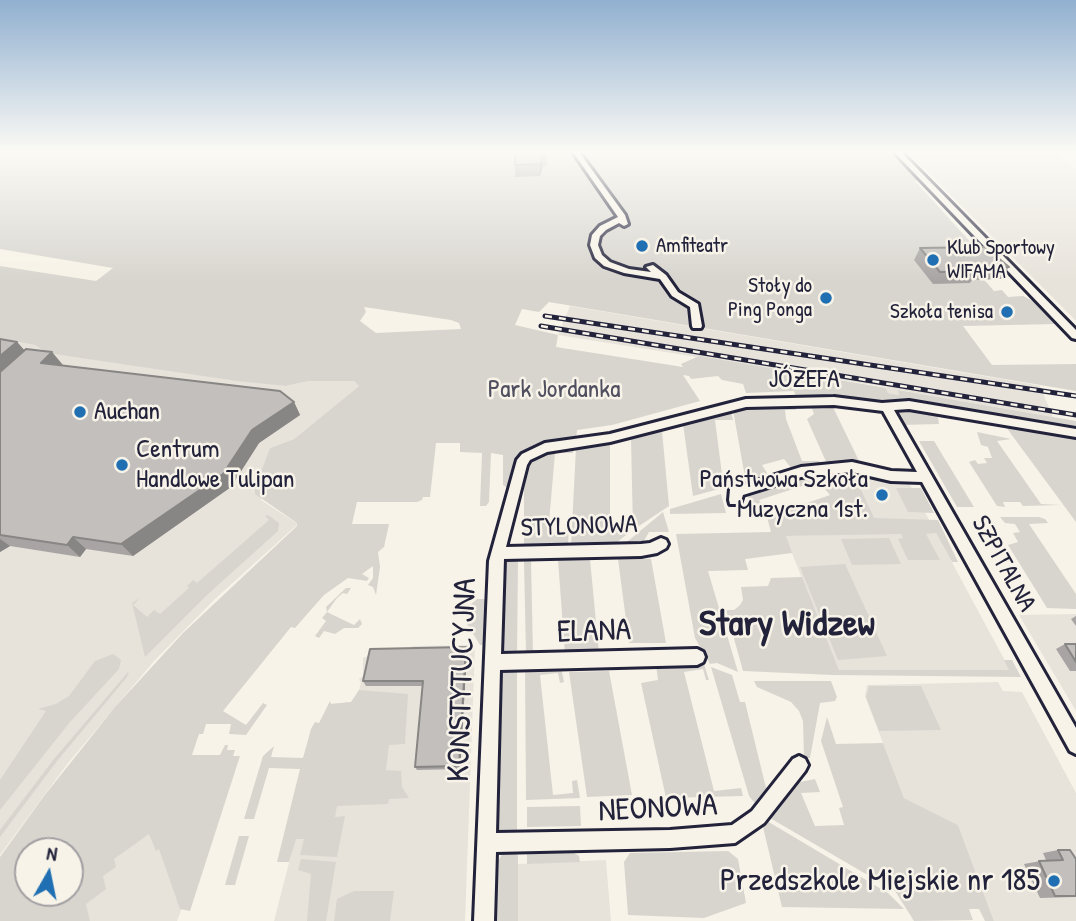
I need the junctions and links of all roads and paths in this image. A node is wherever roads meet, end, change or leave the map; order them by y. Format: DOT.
graph roads {
  1 [pos="604,195"];
  2 [pos="939,195"];
  3 [pos="623,223"];
  4 [pos="650,267"];
  5 [pos="663,277"];
  6 [pos="696,326"];
  7 [pos="1076,337"];
  8 [pos="887,407"];
  9 [pos="1076,433"];
  10 [pos="535,451"];
  11 [pos="926,477"];
  12 [pos="735,500"];
  13 [pos="661,544"];
  14 [pos="497,553"];
  15 [pos="697,657"];
  16 [pos="492,662"];
  17 [pos="1076,745"];
  18 [pos="799,765"];
  19 [pos="487,843"];
  20 [pos="484,921"];
  1 -- 3 [label="street"];
  2 -- 7 [label="street"];
  3 -- 5 [label="street"];
  4 -- 5 [label="street"];
  5 -- 6 [label="street"];
  8 -- 9 [label="street, JÓZEFA"];
  8 -- 10 [label="street, JÓZEFA"];
  8 -- 11 [label="street, SZPITALNA"];
  10 -- 14 [label="street, KONSTYTUCYJNA"];
  11 -- 12 [label="street"];
  11 -- 17 [label="street, SZPITALNA"];
  13 -- 14 [label="street, STYLONOWA"];
  14 -- 16 [label="street, KONSTYTUCYJNA"];
  15 -- 16 [label="street, ELANA"];
  16 -- 19 [label="street, KONSTYTUCYJNA"];
  18 -- 19 [label="street, NEONOWA"];
  19 -- 20 [label="street, KONSTYTUCYJNA"];
}
